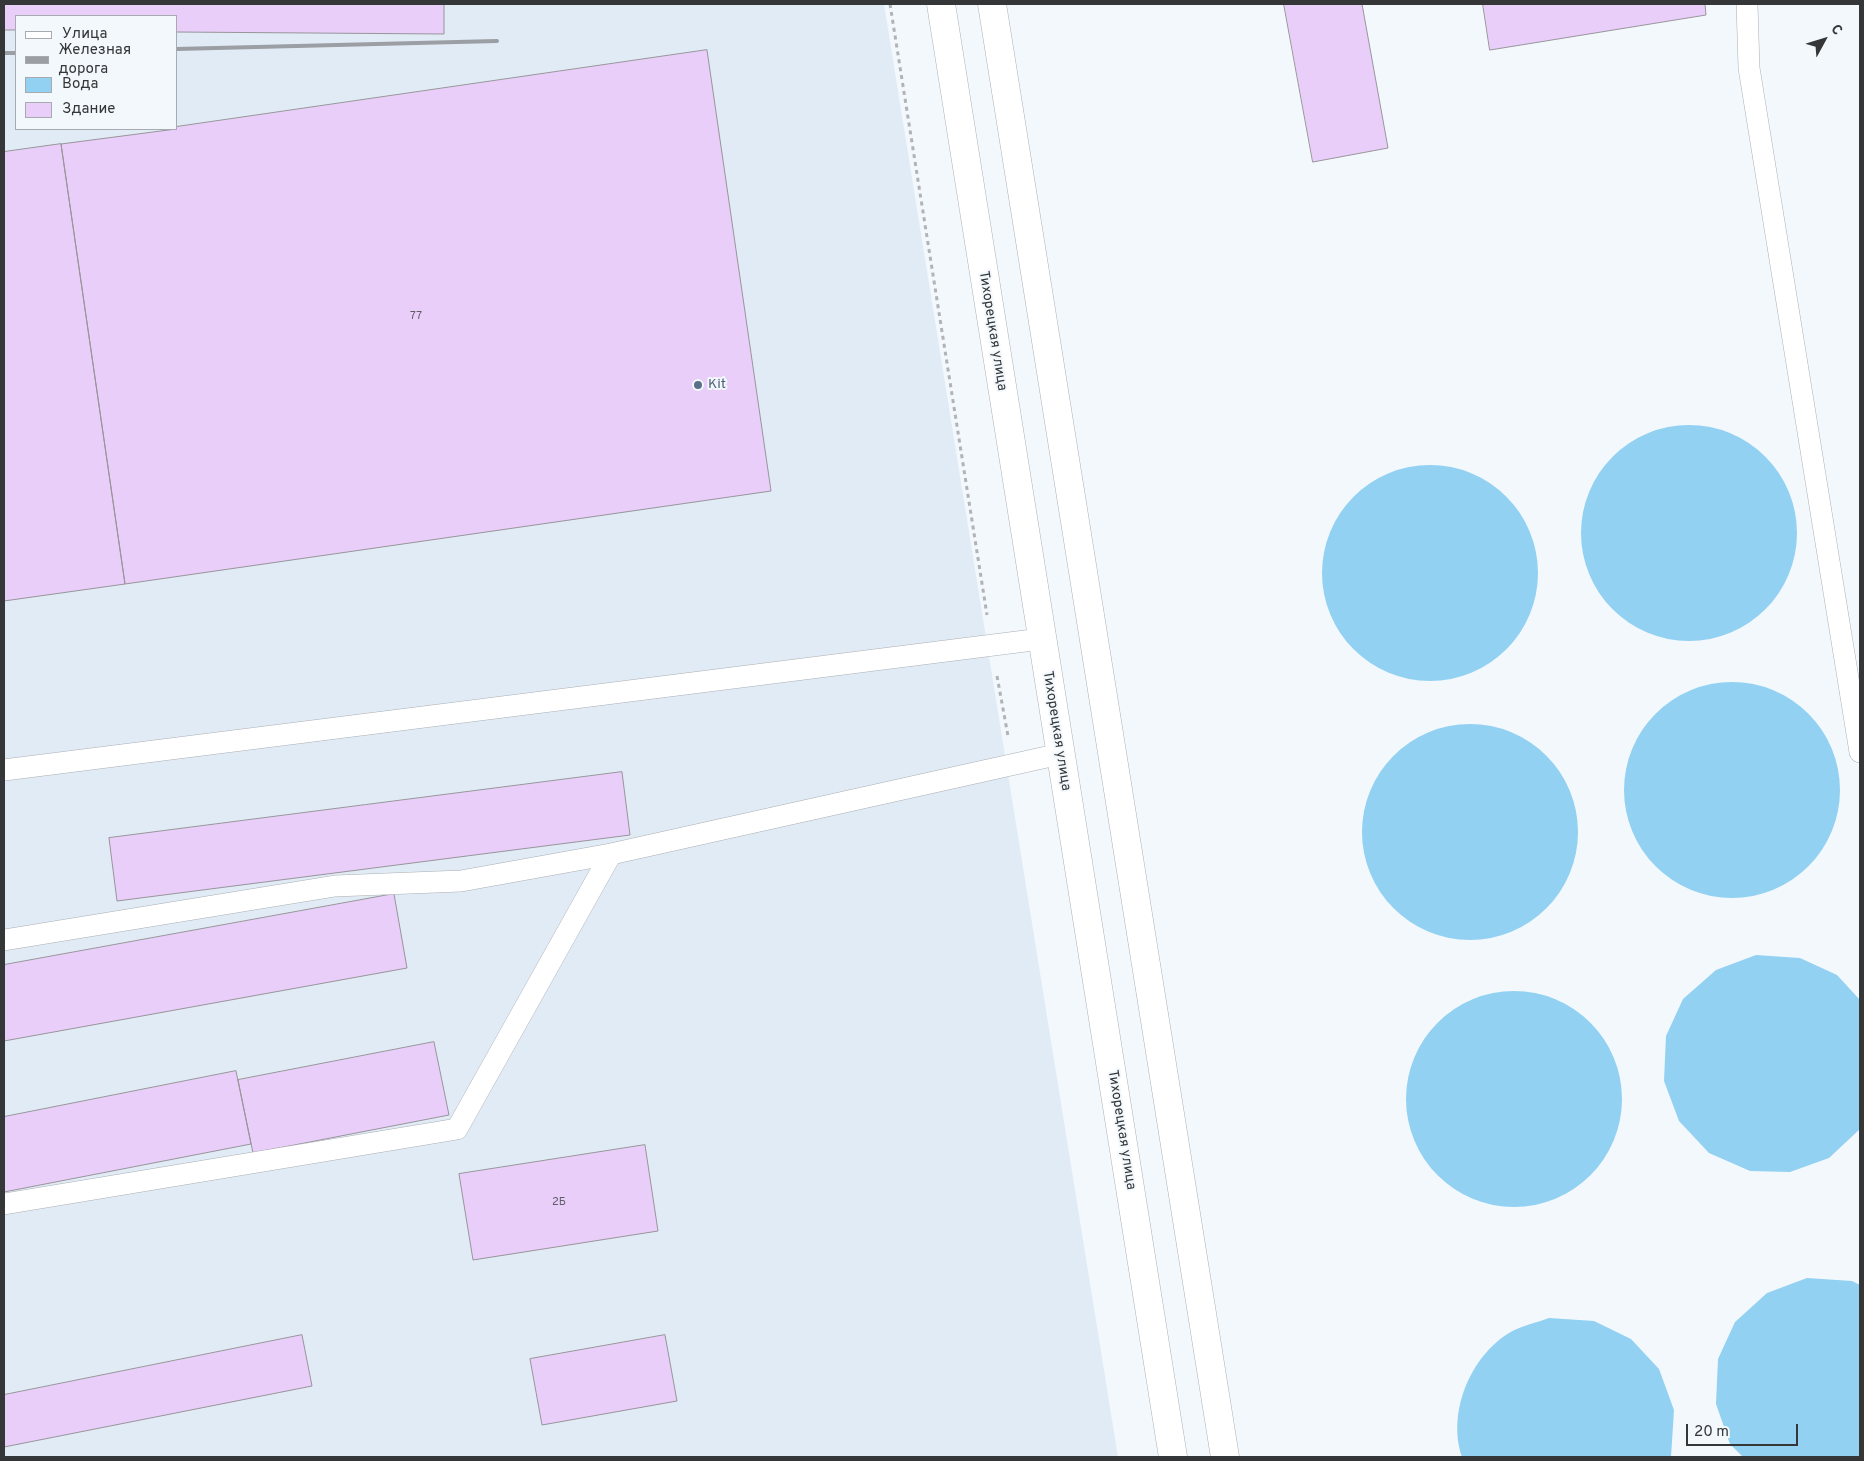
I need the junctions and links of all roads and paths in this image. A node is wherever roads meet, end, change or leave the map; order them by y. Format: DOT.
graph roads {
  1 [pos="890,4"];
  2 [pos="941,4"];
  3 [pos="992,4"];
  4 [pos="1747,4"];
  5 [pos="1041,639"];
  6 [pos="992,646"];
  7 [pos="1860,752"];
  8 [pos="1060,754"];
  9 [pos="1013,764"];
  10 [pos="4,770"];
  11 [pos="611,854"];
  12 [pos="4,940"];
  13 [pos="4,1204"];
  14 [pos="1174,1457"];
  15 [pos="1225,1457"];
  1 -- 6 [label="path"];
  2 -- 5 [label="main road, Тихорецкая улица"];
  3 -- 15 [label="main road"];
  4 -- 7 [label="lane"];
  5 -- 6 [label="lane"];
  5 -- 8 [label="main road, Тихорецкая улица"];
  6 -- 9 [label="path"];
  6 -- 10 [label="lane"];
  8 -- 9 [label="lane"];
  8 -- 14 [label="main road, Тихорецкая улица"];
  9 -- 11 [label="lane"];
  11 -- 12 [label="lane"];
  11 -- 13 [label="lane"];
}
